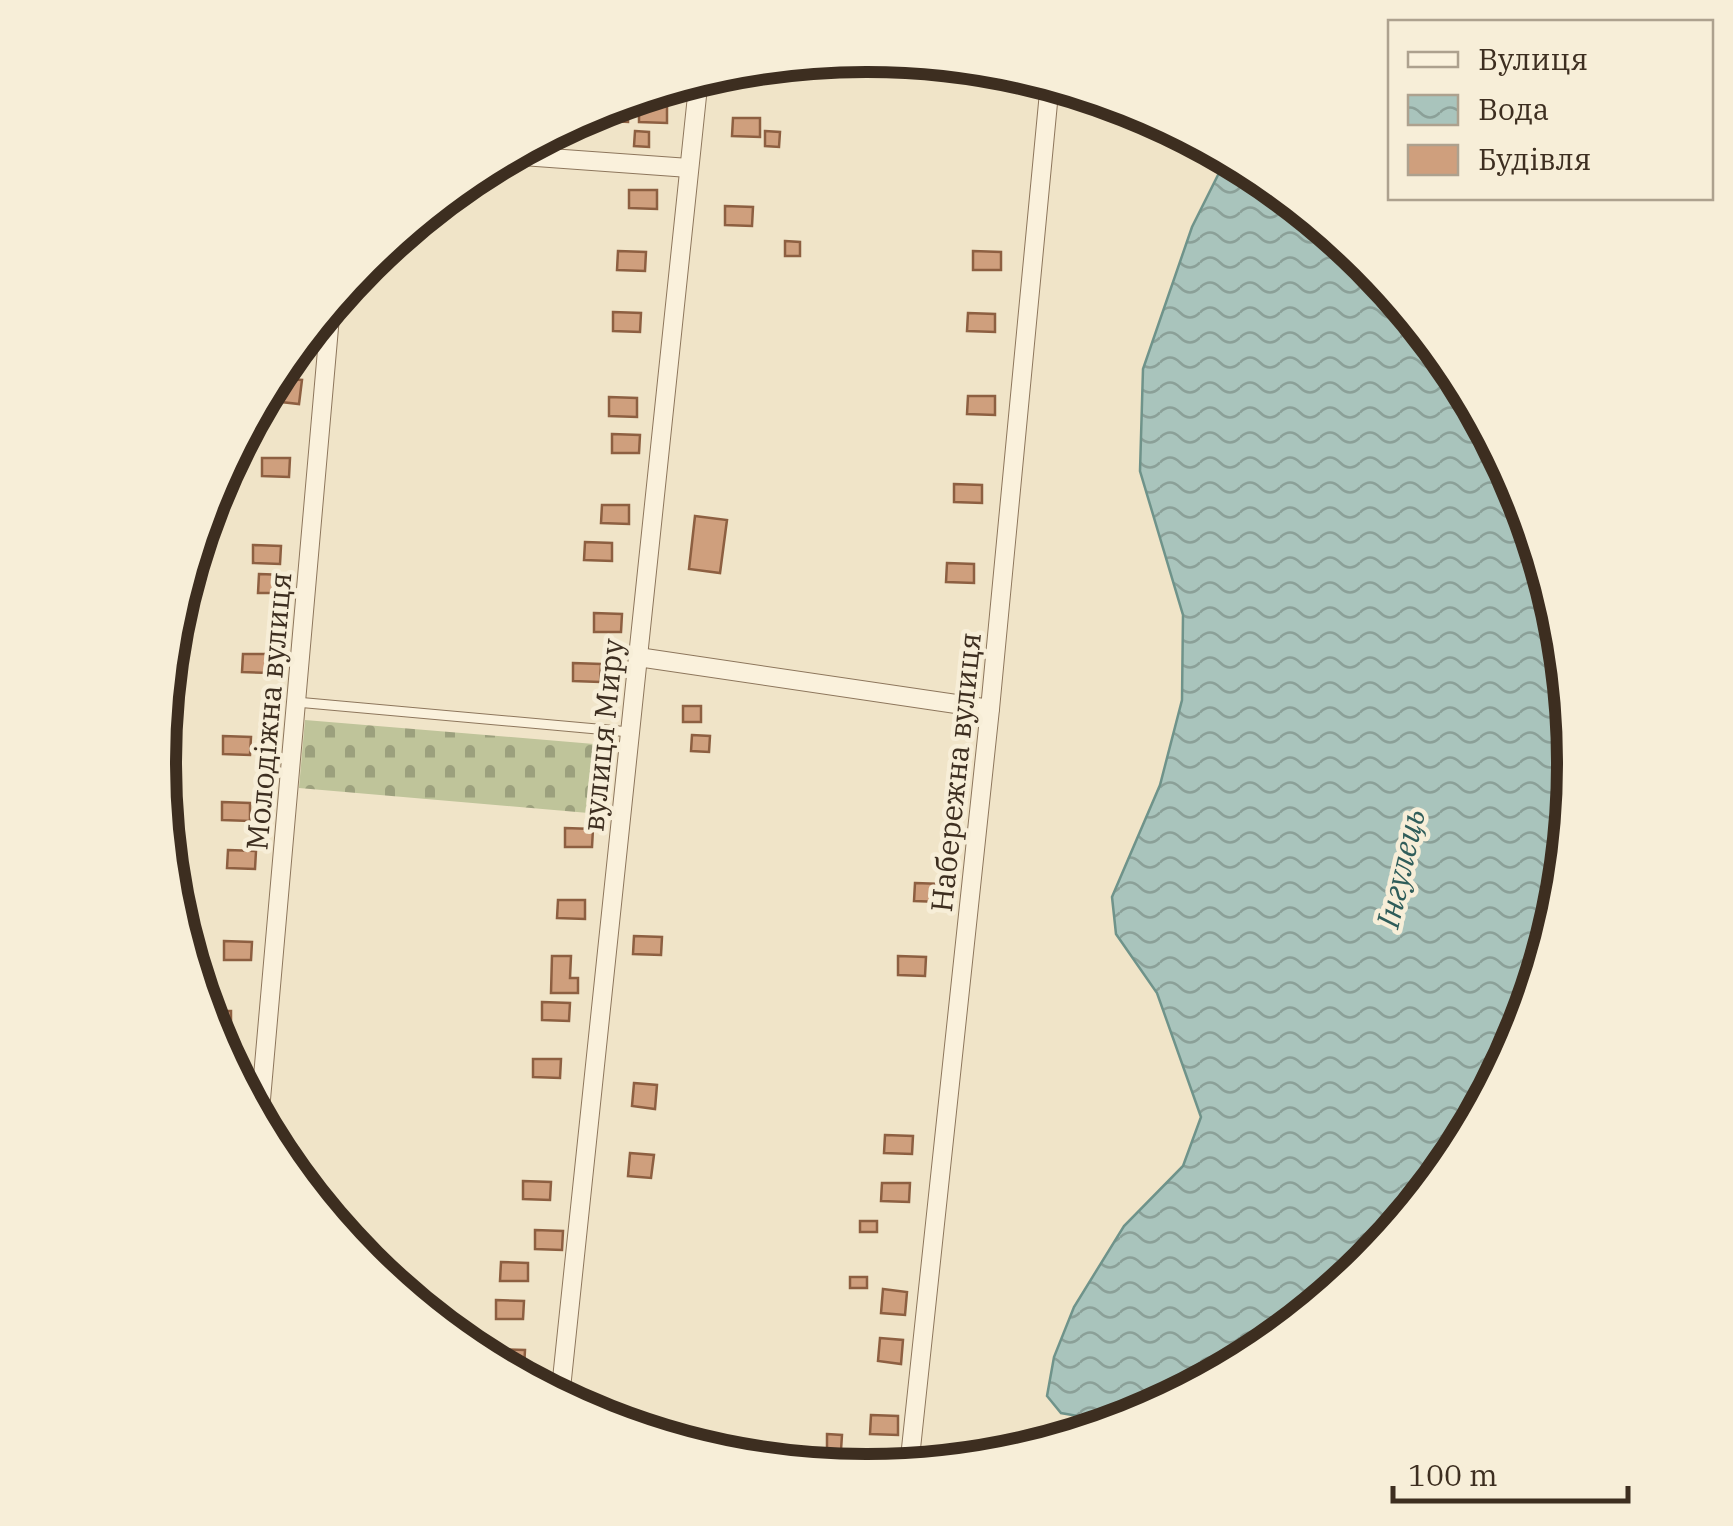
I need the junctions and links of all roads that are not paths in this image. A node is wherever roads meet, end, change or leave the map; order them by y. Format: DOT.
graph roads {
  1 [pos="697,94"];
  2 [pos="1049,97"];
  3 [pos="535,158"];
  4 [pos="689,168"];
  5 [pos="328,332"];
  6 [pos="638,657"];
  7 [pos="296,702"];
  8 [pos="990,709"];
  9 [pos="630,732"];
  10 [pos="261,1094"];
  11 [pos="562,1382"];
  12 [pos="912,1452"];
  1 -- 4 [label="street, вулиця Миру"];
  2 -- 8 [label="street, Набережна вулиця"];
  3 -- 4 [label="street"];
  4 -- 6 [label="street, вулиця Миру"];
  5 -- 7 [label="street, Молодіжна вулиця"];
  6 -- 8 [label="street"];
  6 -- 9 [label="street, вулиця Миру"];
  7 -- 9 [label="lane"];
  7 -- 10 [label="street, Молодіжна вулиця"];
  8 -- 12 [label="street, Набережна вулиця"];
  9 -- 11 [label="street, вулиця Миру"];
}
